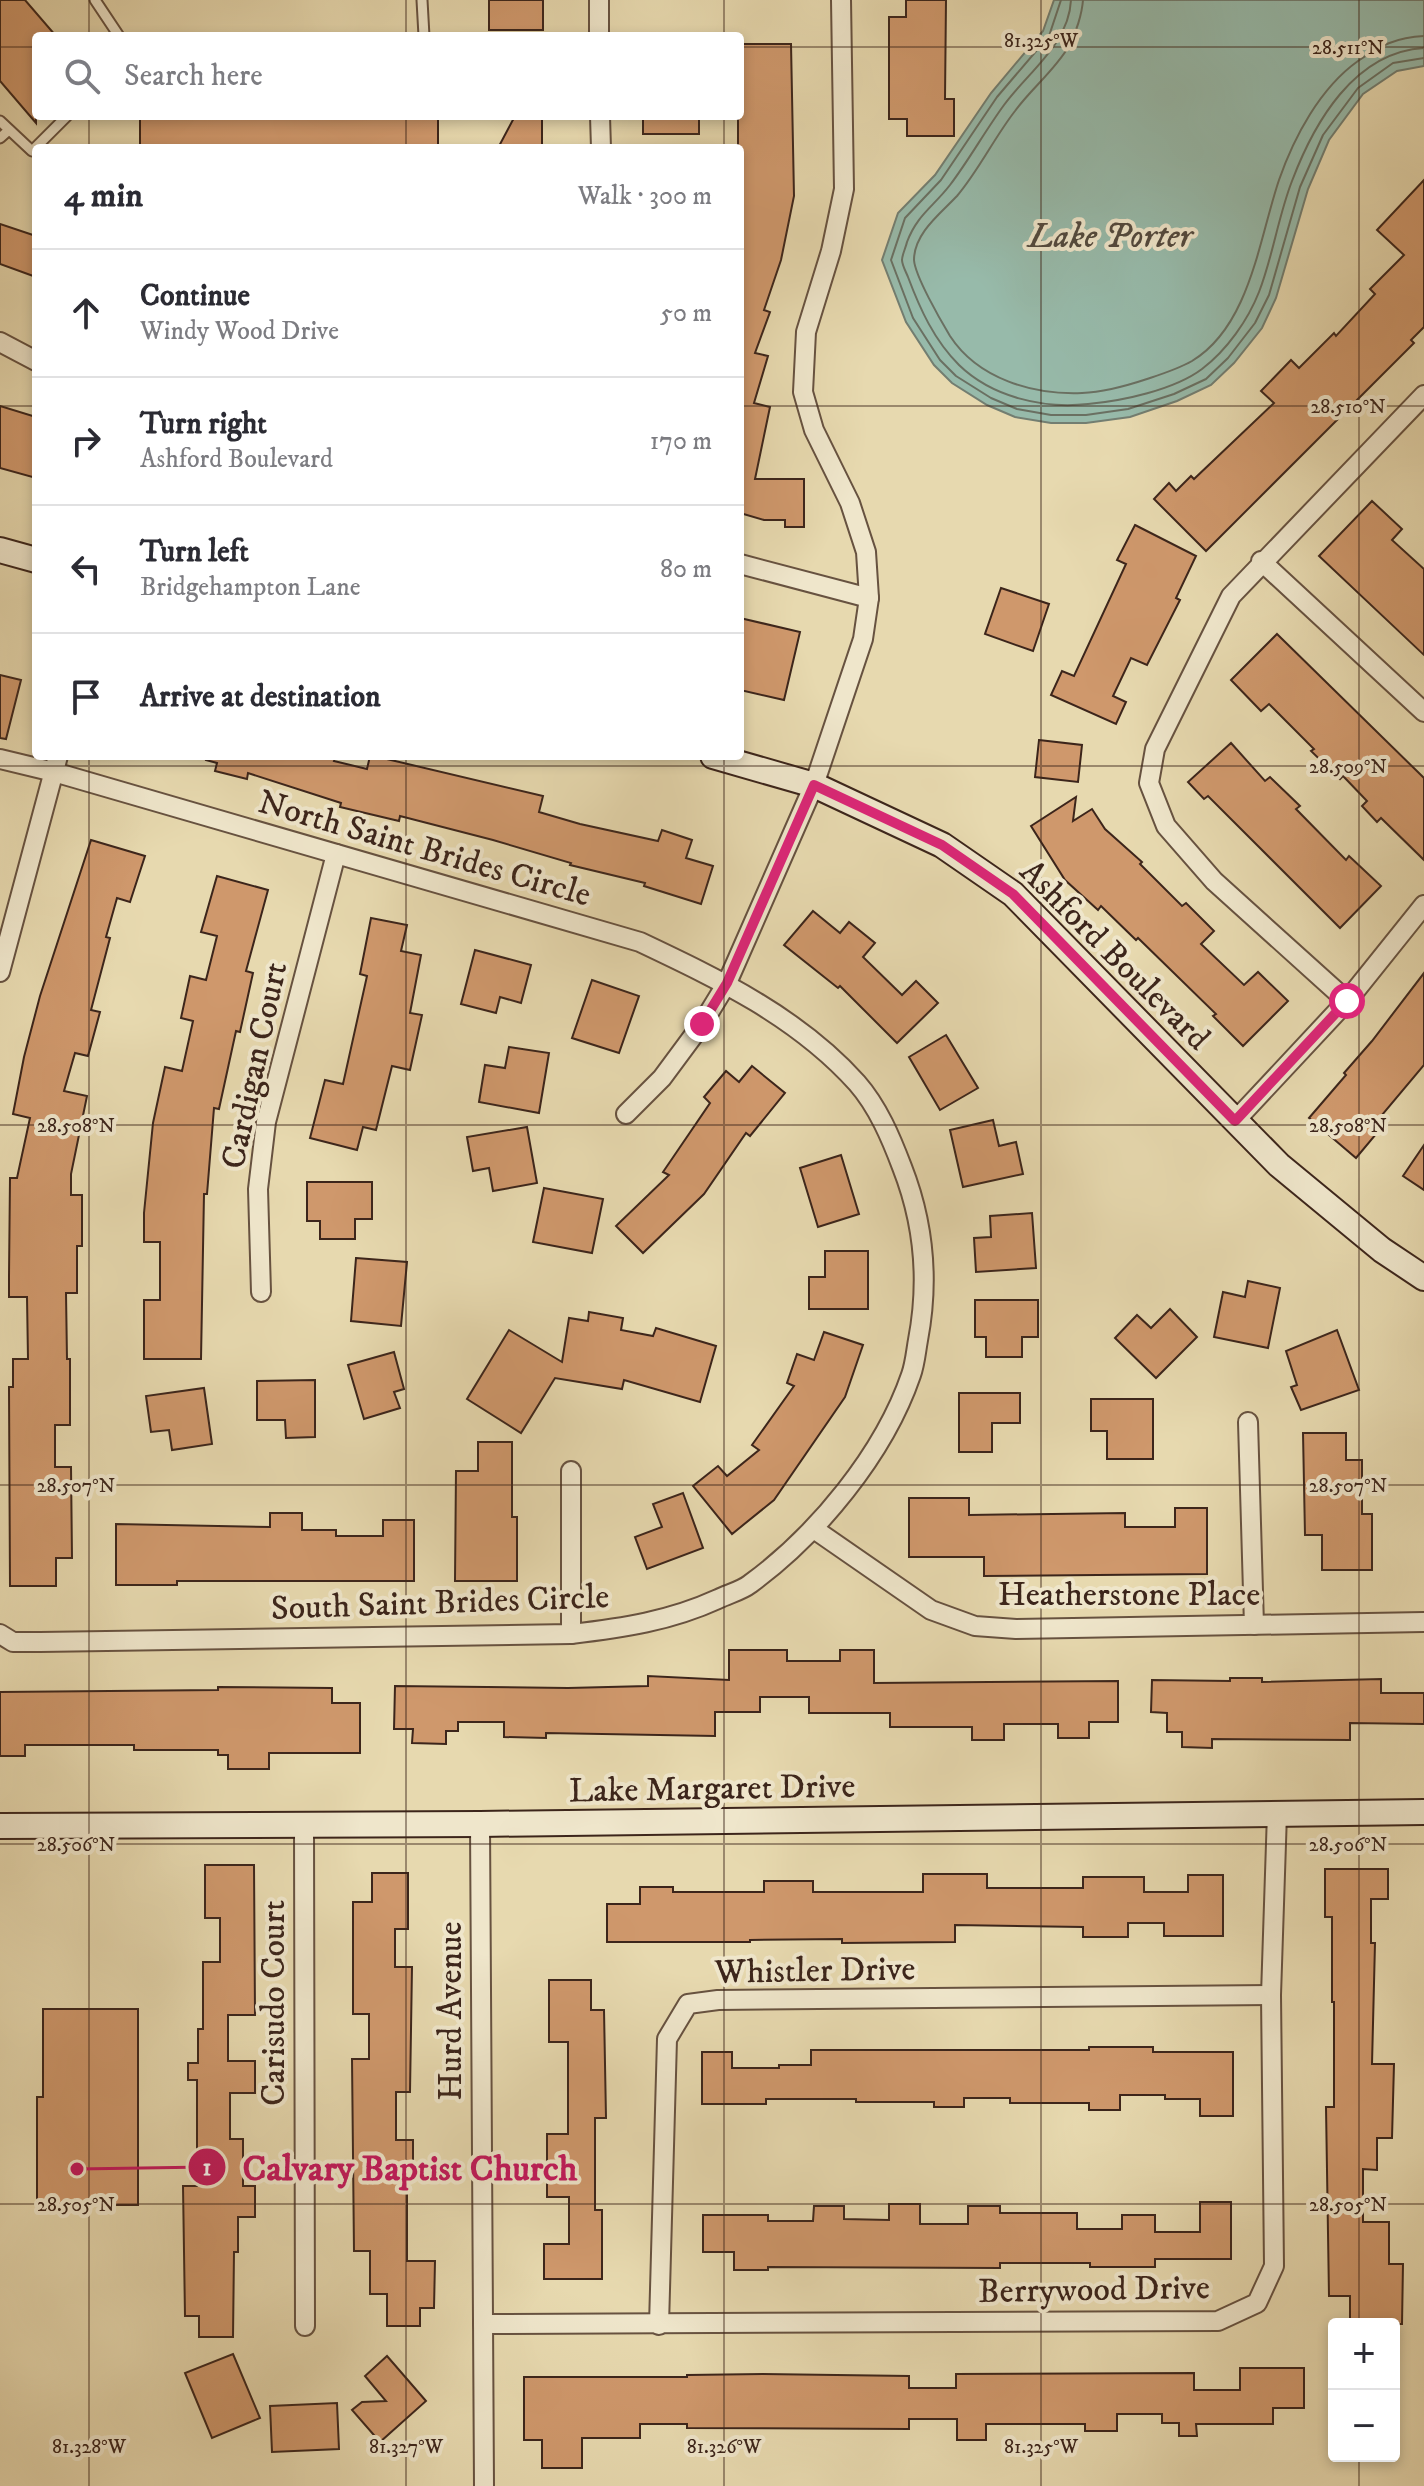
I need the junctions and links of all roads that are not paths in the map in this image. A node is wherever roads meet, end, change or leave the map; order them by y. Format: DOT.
graph roads {
  1 [pos="95,0"];
  2 [pos="422,0"];
  3 [pos="599,0"];
  4 [pos="841,0"];
  5 [pos="116,32"];
  6 [pos="424,32"];
  7 [pos="599,32"];
  8 [pos="63,120"];
  9 [pos="600,120"];
  10 [pos="0,121"];
  11 [pos="9,130"];
  12 [pos="0,138"];
  13 [pos="39,144"];
  14 [pos="601,144"];
  15 [pos="32,151"];
  16 [pos="0,342"];
  17 [pos="32,359"];
  18 [pos="1424,395"];
  19 [pos="0,550"];
  20 [pos="32,559"];
  21 [pos="1261,561"];
  22 [pos="744,565"];
  23 [pos="869,598"];
  24 [pos="1424,712"];
  25 [pos="0,759"];
  26 [pos="727,760"];
  27 [pos="56,764"];
  28 [pos="814,785"];
  29 [pos="336,854"];
  30 [pos="1424,905"];
  31 [pos="0,972"];
  32 [pos="727,983"];
  33 [pos="1347,1001"];
  34 [pos="626,1114"];
  35 [pos="1235,1121"];
  36 [pos="1424,1278"];
  37 [pos="261,1292"];
  38 [pos="1248,1422"];
  39 [pos="571,1471"];
  40 [pos="814,1529"];
  41 [pos="1424,1622"];
  42 [pos="1254,1625"];
  43 [pos="0,1634"];
  44 [pos="571,1634"];
  45 [pos="1424,1812"];
  46 [pos="1277,1813"];
  47 [pos="304,1824"];
  48 [pos="480,1824"];
  49 [pos="0,1826"];
  50 [pos="1271,1995"];
  51 [pos="483,2324"];
  52 [pos="659,2325"];
  53 [pos="305,2326"];
  54 [pos="484,2486"];
  1 -- 5 [label="lane"];
  2 -- 6 [label="lane"];
  3 -- 7 [label="street"];
  4 -- 23 [label="street"];
  8 -- 13 [label="lane"];
  9 -- 14 [label="street"];
  10 -- 11 [label="lane"];
  11 -- 12 [label="lane"];
  11 -- 15 [label="lane"];
  16 -- 17 [label="street"];
  18 -- 21 [label="street"];
  19 -- 20 [label="street"];
  21 -- 24 [label="street"];
  21 -- 33 [label="street"];
  22 -- 23 [label="street"];
  23 -- 28 [label="street"];
  25 -- 27 [label="street, North Saint Brides Circle"];
  26 -- 28 [label="street, Ashford Boulevard"];
  27 -- 29 [label="street, North Saint Brides Circle"];
  27 -- 31 [label="street"];
  28 -- 32 [label="street"];
  28 -- 35 [label="street, Ashford Boulevard"];
  29 -- 32 [label="street, North Saint Brides Circle"];
  29 -- 37 [label="street, Cardigan Court"];
  30 -- 33 [label="street"];
  32 -- 34 [label="street"];
  32 -- 40 [label="street, North Saint Brides Circle"];
  33 -- 35 [label="street"];
  35 -- 36 [label="street, Ashford Boulevard"];
  38 -- 42 [label="street"];
  39 -- 44 [label="street"];
  40 -- 42 [label="street, Heatherstone Place"];
  40 -- 44 [label="street, South Saint Brides Circle"];
  41 -- 42 [label="street, Heatherstone Place"];
  43 -- 44 [label="street, South Saint Brides Circle"];
  45 -- 46 [label="street, Lake Margaret Drive"];
  46 -- 48 [label="street, Lake Margaret Drive"];
  46 -- 50 [label="street, Berrywood Drive"];
  47 -- 48 [label="street, Lake Margaret Drive"];
  47 -- 49 [label="street, Lake Margaret Drive"];
  47 -- 53 [label="street, Carisudo Court"];
  48 -- 51 [label="street, Hurd Avenue"];
  50 -- 52 [label="street, Whistler Drive"];
  50 -- 52 [label="street, Berrywood Drive"];
  51 -- 52 [label="street, Berrywood Drive"];
  51 -- 54 [label="street, Hurd Avenue"];
}
